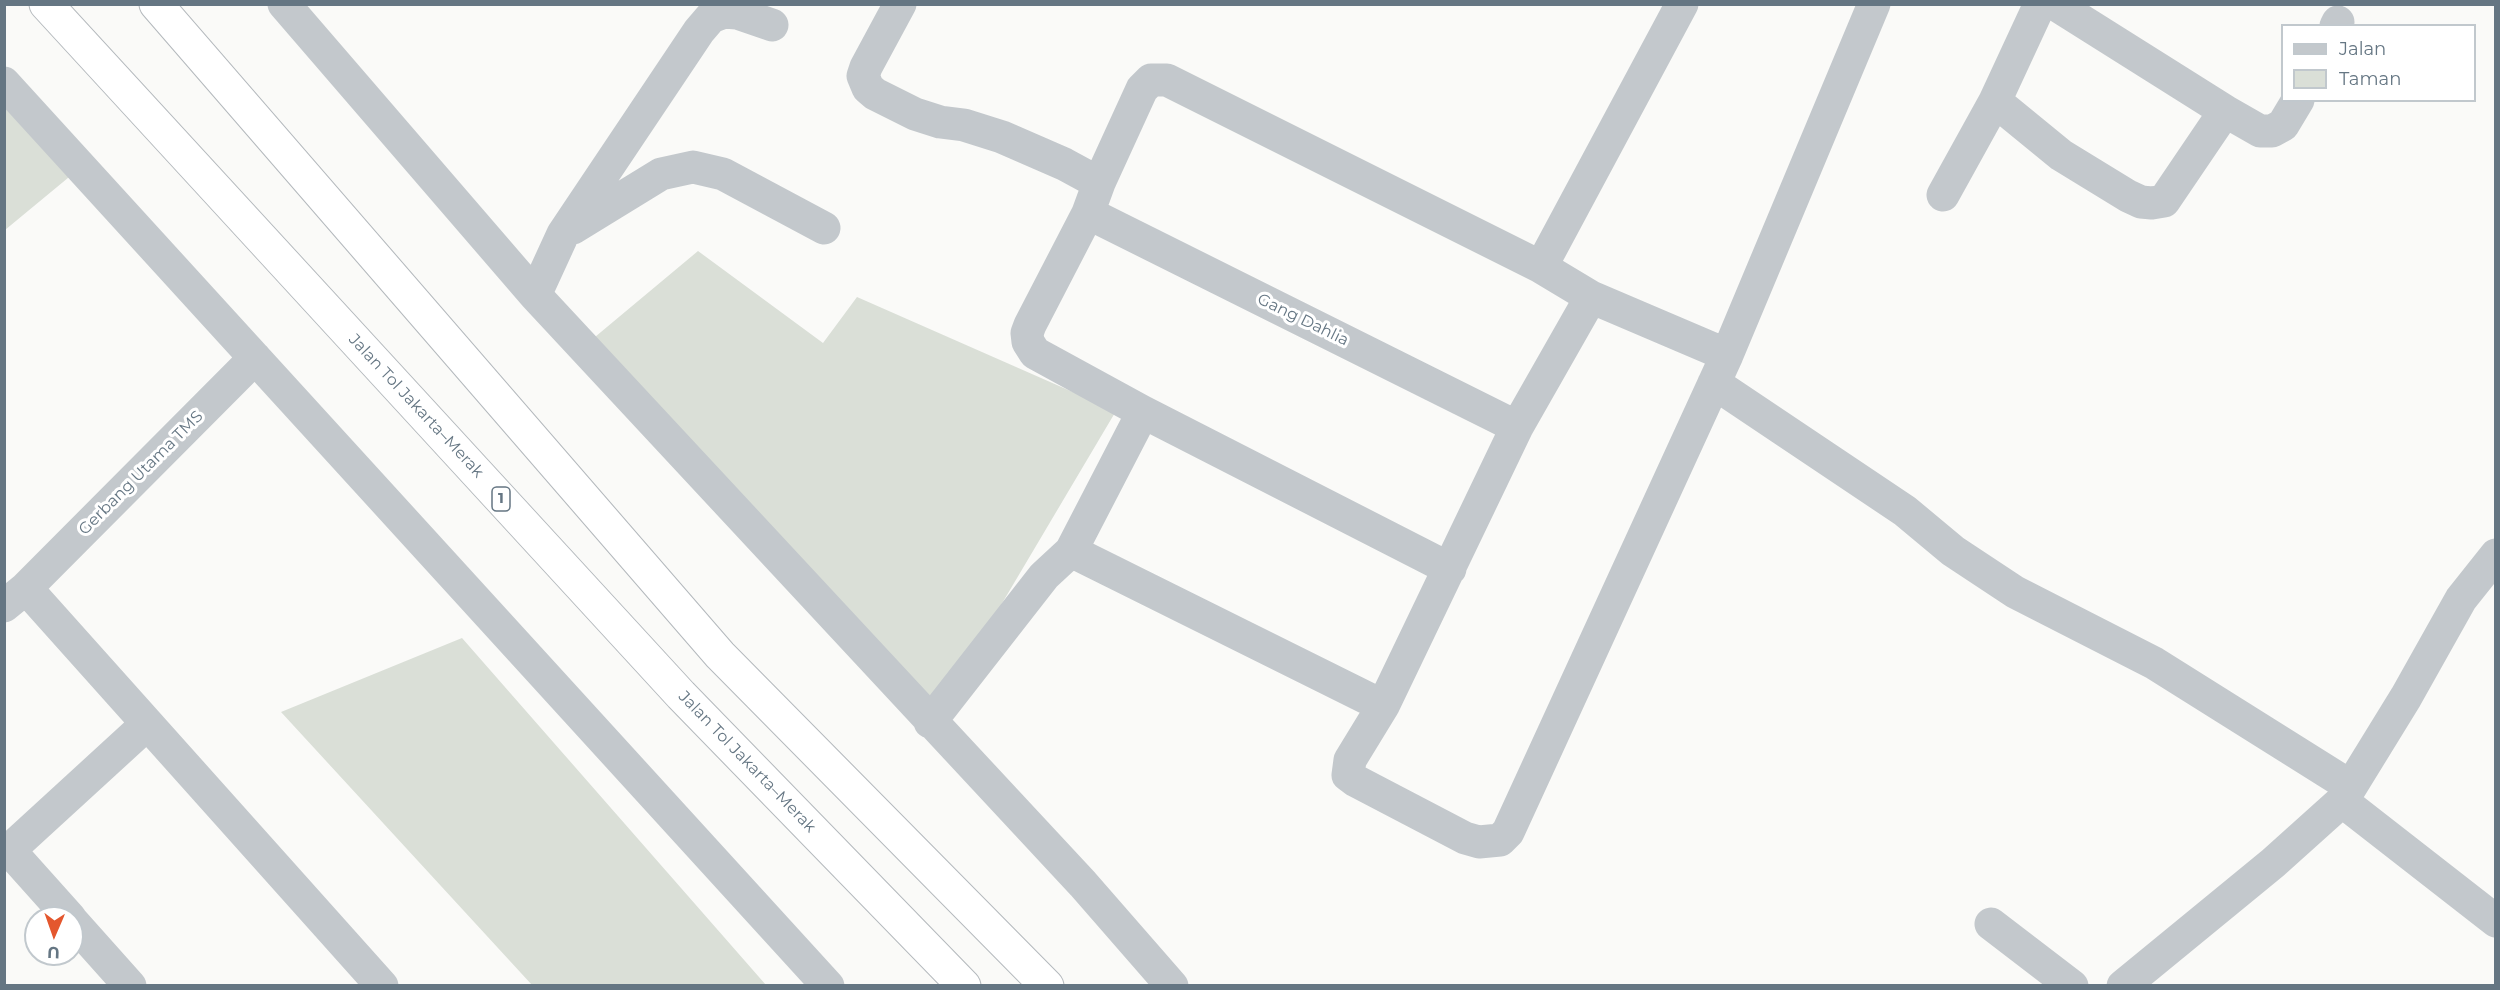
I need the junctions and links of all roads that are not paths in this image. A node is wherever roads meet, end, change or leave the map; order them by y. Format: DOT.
graph roads {
  1 [pos="46,4"];
  2 [pos="156,4"];
  3 [pos="284,4"];
  4 [pos="900,4"];
  5 [pos="1682,4"];
  6 [pos="1874,4"];
  7 [pos="2040,4"];
  8 [pos="2055,4"];
  9 [pos="772,25"];
  10 [pos="4,83"];
  11 [pos="1995,101"];
  12 [pos="2297,102"];
  13 [pos="2225,111"];
  14 [pos="1099,183"];
  15 [pos="1943,195"];
  16 [pos="1088,213"];
  17 [pos="824,228"];
  18 [pos="563,234"];
  19 [pos="1540,267"];
  20 [pos="535,295"];
  21 [pos="1591,297"];
  22 [pos="255,358"];
  23 [pos="1720,369"];
  24 [pos="1143,412"];
  25 [pos="1517,427"];
  26 [pos="1071,551"];
  27 [pos="2496,555"];
  28 [pos="1450,569"];
  29 [pos="15,597"];
  30 [pos="1383,706"];
  31 [pos="930,722"];
  32 [pos="147,724"];
  33 [pos="2346,794"];
  34 [pos="7,853"];
  35 [pos="58,906"];
  36 [pos="2496,921"];
  37 [pos="1991,924"];
  38 [pos="84,934"];
  39 [pos="130,986"];
  40 [pos="382,986"];
  41 [pos="828,986"];
  42 [pos="964,986"];
  43 [pos="1047,986"];
  44 [pos="1172,986"];
  45 [pos="2072,986"];
  46 [pos="2123,986"];
  1 -- 42 [label="highway, Jalan Tol Jakarta–Merak / 1"];
  2 -- 43 [label="highway"];
  3 -- 20 [label="street"];
  4 -- 14 [label="street"];
  5 -- 19 [label="street"];
  6 -- 23 [label="street"];
  7 -- 11 [label="street"];
  8 -- 13 [label="street"];
  9 -- 18 [label="street"];
  10 -- 22 [label="street"];
  11 -- 13 [label="street"];
  11 -- 15 [label="street"];
  12 -- 13 [label="street"];
  14 -- 16 [label="street"];
  14 -- 19 [label="street"];
  16 -- 24 [label="street"];
  16 -- 25 [label="street, Gang Dahlia"];
  17 -- 18 [label="street"];
  18 -- 20 [label="street"];
  19 -- 21 [label="street"];
  20 -- 31 [label="street"];
  21 -- 23 [label="street"];
  21 -- 25 [label="street"];
  22 -- 29 [label="street, Gerbang Utama TMS"];
  22 -- 41 [label="street"];
  23 -- 30 [label="street"];
  23 -- 33 [label="street"];
  24 -- 26 [label="street"];
  24 -- 28 [label="street"];
  25 -- 28 [label="street"];
  26 -- 30 [label="street"];
  26 -- 31 [label="street"];
  27 -- 33 [label="street"];
  28 -- 30 [label="street"];
  29 -- 32 [label="street"];
  31 -- 44 [label="street"];
  32 -- 34 [label="street"];
  32 -- 40 [label="street"];
  33 -- 36 [label="street"];
  33 -- 46 [label="street"];
  34 -- 35 [label="street"];
  37 -- 45 [label="street"];
  38 -- 39 [label="street"];
}
